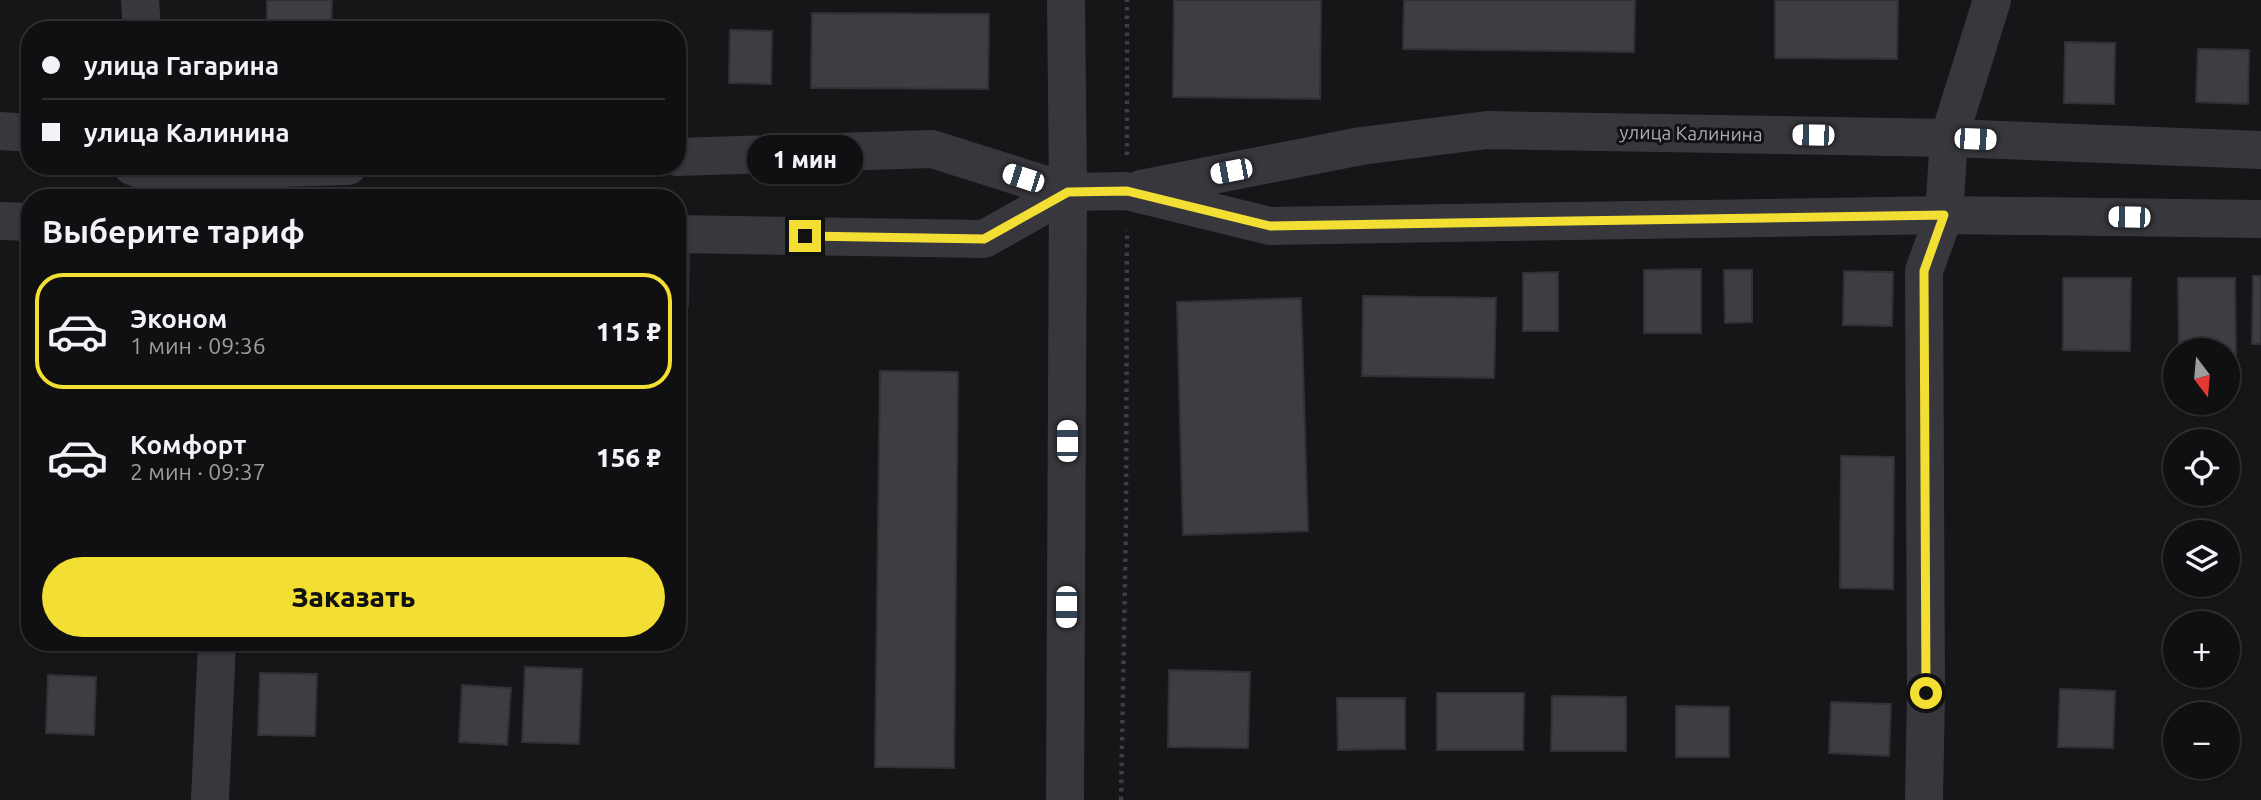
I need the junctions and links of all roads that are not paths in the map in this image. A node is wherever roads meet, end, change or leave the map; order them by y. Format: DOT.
graph roads {
  1 [pos="140,0"];
  2 [pos="1066,0"];
  3 [pos="1992,0"];
  4 [pos="141,21"];
  5 [pos="0,131"];
  6 [pos="21,132"];
  7 [pos="1949,138"];
  8 [pos="2261,150"];
  9 [pos="686,157"];
  10 [pos="165,175"];
  11 [pos="145,176"];
  12 [pos="1127,191"];
  13 [pos="1068,192"];
  14 [pos="1944,215"];
  15 [pos="2261,219"];
  16 [pos="0,221"];
  17 [pos="21,222"];
  18 [pos="686,234"];
  19 [pos="217,651"];
  20 [pos="211,800"];
  21 [pos="1065,800"];
  22 [pos="1924,800"];
  1 -- 4 [label="street"];
  2 -- 13 [label="street"];
  3 -- 7 [label="street"];
  5 -- 6 [label="street"];
  7 -- 8 [label="street, улица Калинина"];
  7 -- 12 [label="street, улица Калинина"];
  7 -- 14 [label="street"];
  9 -- 13 [label="street, улица Калинина"];
  10 -- 11 [label="street"];
  12 -- 13 [label="street, улица Калинина"];
  12 -- 14 [label="street, улица Калинина"];
  13 -- 18 [label="street, улица Калинина"];
  13 -- 21 [label="street"];
  14 -- 15 [label="street, улица Калинина"];
  14 -- 22 [label="street"];
  16 -- 17 [label="street"];
  19 -- 20 [label="street"];
}
